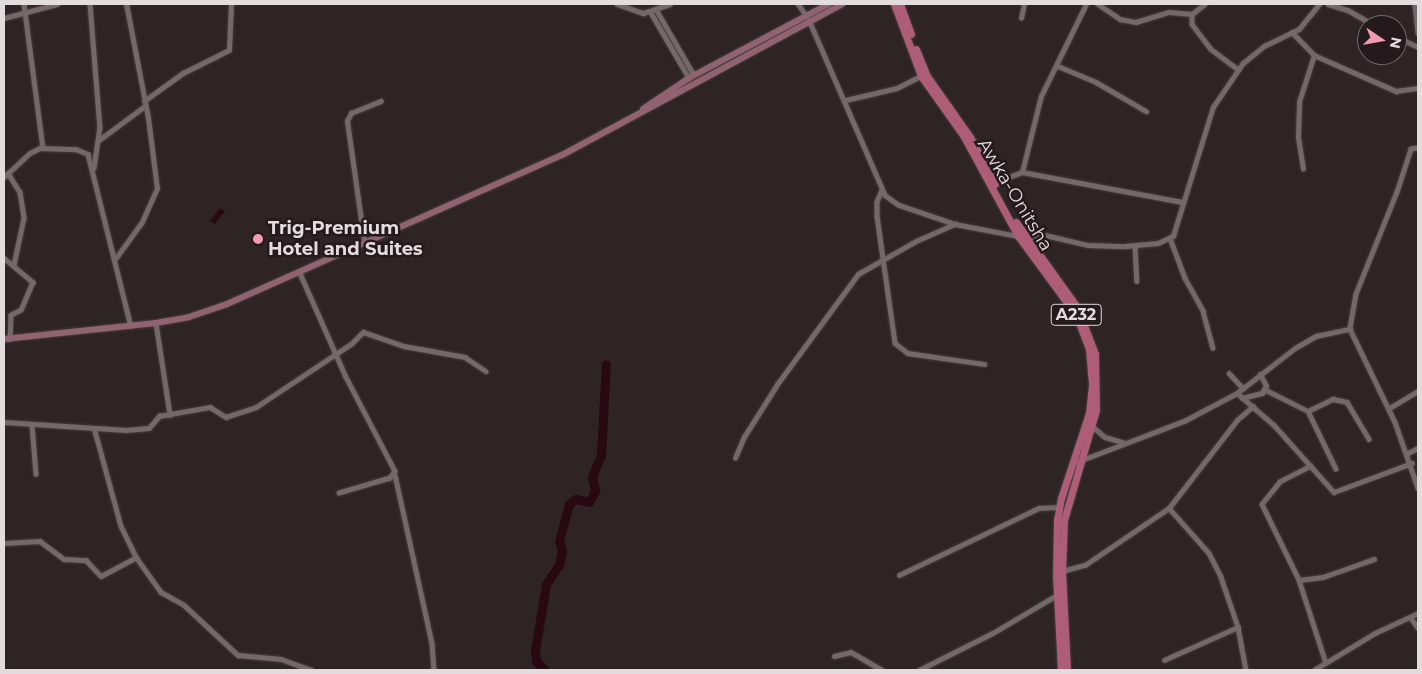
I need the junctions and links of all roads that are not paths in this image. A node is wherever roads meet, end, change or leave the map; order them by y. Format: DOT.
graph roads {
  1 [pos="24,4"];
  2 [pos="57,4"];
  3 [pos="90,4"];
  4 [pos="126,4"];
  5 [pos="231,4"];
  6 [pos="617,4"];
  7 [pos="670,4"];
  8 [pos="798,4"];
  9 [pos="829,4"];
  10 [pos="842,4"];
  11 [pos="894,4"];
  12 [pos="900,4"];
  13 [pos="1024,4"];
  14 [pos="1086,4"];
  15 [pos="1098,4"];
  16 [pos="1204,4"];
  17 [pos="1319,4"];
  18 [pos="1328,4"];
  19 [pos="1416,7"];
  20 [pos="656,9"];
  21 [pos="26,11"];
  22 [pos="650,12"];
  23 [pos="1192,14"];
  24 [pos="1357,15"];
  25 [pos="4,18"];
  26 [pos="808,18"];
  27 [pos="1021,18"];
  28 [pos="1292,32"];
  29 [pos="1418,33"];
  30 [pos="1314,55"];
  31 [pos="1058,66"];
  32 [pos="1238,69"];
  33 [pos="692,76"];
  34 [pos="921,76"];
  35 [pos="1418,88"];
  36 [pos="846,100"];
  37 [pos="381,101"];
  38 [pos="144,104"];
  39 [pos="1146,111"];
  40 [pos="635,116"];
  41 [pos="99,140"];
  42 [pos="43,148"];
  43 [pos="1418,148"];
  44 [pos="1303,169"];
  45 [pos="94,172"];
  46 [pos="1022,172"];
  47 [pos="8,173"];
  48 [pos="4,177"];
  49 [pos="995,182"];
  50 [pos="882,190"];
  51 [pos="1183,202"];
  52 [pos="955,224"];
  53 [pos="1022,237"];
  54 [pos="1170,238"];
  55 [pos="364,241"];
  56 [pos="1135,246"];
  57 [pos="4,258"];
  58 [pos="116,258"];
  59 [pos="883,258"];
  60 [pos="14,265"];
  61 [pos="299,271"];
  62 [pos="1137,281"];
  63 [pos="156,323"];
  64 [pos="131,327"];
  65 [pos="1350,329"];
  66 [pos="7,339"];
  67 [pos="1213,348"];
  68 [pos="337,354"];
  69 [pos="984,364"];
  70 [pos="486,371"];
  71 [pos="1229,373"];
  72 [pos="1260,374"];
  73 [pos="1243,388"];
  74 [pos="1264,390"];
  75 [pos="1418,391"];
  76 [pos="1237,393"];
  77 [pos="1242,398"];
  78 [pos="1253,406"];
  79 [pos="1388,409"];
  80 [pos="1308,411"];
  81 [pos="170,415"];
  82 [pos="4,422"];
  83 [pos="1090,424"];
  84 [pos="32,426"];
  85 [pos="95,430"];
  86 [pos="1369,439"];
  87 [pos="1124,442"];
  88 [pos="1418,448"];
  89 [pos="1408,453"];
  90 [pos="735,458"];
  91 [pos="1083,459"];
  92 [pos="1074,463"];
  93 [pos="1412,463"];
  94 [pos="1311,466"];
  95 [pos="1336,469"];
  96 [pos="36,474"];
  97 [pos="395,475"];
  98 [pos="1418,488"];
  99 [pos="339,493"];
  100 [pos="1060,507"];
  101 [pos="1168,508"];
  102 [pos="4,543"];
  103 [pos="136,557"];
  104 [pos="1374,560"];
  105 [pos="1062,571"];
  106 [pos="899,575"];
  107 [pos="1299,580"];
  108 [pos="1057,595"];
  109 [pos="1418,613"];
  110 [pos="1411,618"];
  111 [pos="1238,627"];
  112 [pos="1418,628"];
  113 [pos="834,656"];
  114 [pos="1164,660"];
  115 [pos="1324,667"];
  116 [pos="312,670"];
  117 [pos="434,670"];
  118 [pos="882,670"];
  119 [pos="919,670"];
  120 [pos="1061,670"];
  121 [pos="1067,670"];
  122 [pos="1246,670"];
  123 [pos="1314,670"];
  1 -- 21 [label="street"];
  2 -- 21 [label="street"];
  3 -- 41 [label="street"];
  4 -- 38 [label="street"];
  5 -- 38 [label="street"];
  6 -- 22 [label="street"];
  7 -- 20 [label="street"];
  8 -- 26 [label="street"];
  9 -- 26 [label="main road"];
  10 -- 26 [label="main road"];
  11 -- 34 [label="main road, Awka-Onitsha / A232"];
  12 -- 49 [label="main road, Awka-Onitsha / A232"];
  13 -- 27 [label="street"];
  14 -- 31 [label="street"];
  15 -- 23 [label="street"];
  16 -- 23 [label="street"];
  17 -- 28 [label="street"];
  18 -- 24 [label="street"];
  19 -- 29 [label="street"];
  20 -- 22 [label="street"];
  20 -- 33 [label="street"];
  21 -- 25 [label="street"];
  21 -- 42 [label="street"];
  22 -- 33 [label="street"];
  23 -- 32 [label="street"];
  26 -- 33 [label="main road"];
  26 -- 36 [label="street"];
  26 -- 40 [label="main road"];
  28 -- 30 [label="street"];
  28 -- 32 [label="street"];
  30 -- 35 [label="street"];
  30 -- 44 [label="street"];
  31 -- 39 [label="street"];
  31 -- 46 [label="street"];
  32 -- 51 [label="street"];
  33 -- 40 [label="main road"];
  34 -- 36 [label="street"];
  34 -- 53 [label="main road, Awka-Onitsha / A232"];
  36 -- 50 [label="street"];
  37 -- 55 [label="street"];
  38 -- 41 [label="street"];
  38 -- 58 [label="street"];
  40 -- 55 [label="main road"];
  41 -- 45 [label="street"];
  42 -- 45 [label="street"];
  42 -- 47 [label="street"];
  43 -- 65 [label="street"];
  45 -- 58 [label="street"];
  46 -- 49 [label="street"];
  46 -- 51 [label="street"];
  47 -- 48 [label="street"];
  47 -- 60 [label="street"];
  49 -- 53 [label="main road, Awka-Onitsha / A232"];
  50 -- 52 [label="street"];
  50 -- 59 [label="street"];
  51 -- 54 [label="street"];
  52 -- 53 [label="street"];
  52 -- 59 [label="street"];
  53 -- 56 [label="street"];
  53 -- 83 [label="main road, Awka-Onitsha / A232"];
  54 -- 56 [label="street"];
  54 -- 67 [label="street"];
  55 -- 61 [label="main road"];
  56 -- 62 [label="street"];
  57 -- 60 [label="street"];
  58 -- 64 [label="street"];
  59 -- 69 [label="street"];
  59 -- 90 [label="street"];
  60 -- 66 [label="street"];
  61 -- 63 [label="main road"];
  61 -- 68 [label="street"];
  63 -- 64 [label="main road"];
  63 -- 81 [label="street"];
  64 -- 66 [label="main road"];
  65 -- 72 [label="street"];
  65 -- 79 [label="street"];
  68 -- 70 [label="street"];
  68 -- 81 [label="street"];
  68 -- 97 [label="street"];
  71 -- 73 [label="street"];
  72 -- 73 [label="street"];
  72 -- 74 [label="street"];
  73 -- 76 [label="street"];
  74 -- 77 [label="street"];
  74 -- 80 [label="street"];
  75 -- 79 [label="street"];
  76 -- 77 [label="street"];
  76 -- 87 [label="street"];
  77 -- 78 [label="street"];
  78 -- 94 [label="street"];
  78 -- 101 [label="street"];
  79 -- 89 [label="street"];
  80 -- 86 [label="street"];
  80 -- 95 [label="street"];
  81 -- 85 [label="street"];
  82 -- 84 [label="street"];
  83 -- 87 [label="street"];
  83 -- 91 [label="main road, Awka-Onitsha / A232"];
  83 -- 92 [label="main road, Awka-Onitsha / A232"];
  84 -- 85 [label="street"];
  84 -- 96 [label="street"];
  85 -- 103 [label="street"];
  87 -- 91 [label="street"];
  88 -- 89 [label="street"];
  89 -- 93 [label="street"];
  91 -- 92 [label="street"];
  91 -- 105 [label="main road, Awka-Onitsha / A232"];
  92 -- 100 [label="main road, Awka-Onitsha / A232"];
  93 -- 94 [label="street"];
  93 -- 98 [label="street"];
  94 -- 107 [label="street"];
  97 -- 99 [label="street"];
  97 -- 117 [label="street"];
  100 -- 106 [label="street"];
  100 -- 108 [label="main road, Awka-Onitsha / A232"];
  101 -- 105 [label="street"];
  101 -- 111 [label="street"];
  102 -- 103 [label="street"];
  103 -- 116 [label="street"];
  104 -- 107 [label="street"];
  105 -- 121 [label="main road, Awka-Onitsha / A232"];
  107 -- 115 [label="street"];
  108 -- 119 [label="street"];
  108 -- 120 [label="main road, Awka-Onitsha / A232"];
  109 -- 110 [label="street"];
  110 -- 112 [label="street"];
  110 -- 115 [label="street"];
  111 -- 114 [label="street"];
  111 -- 122 [label="street"];
  113 -- 118 [label="street"];
  115 -- 123 [label="street"];
}
